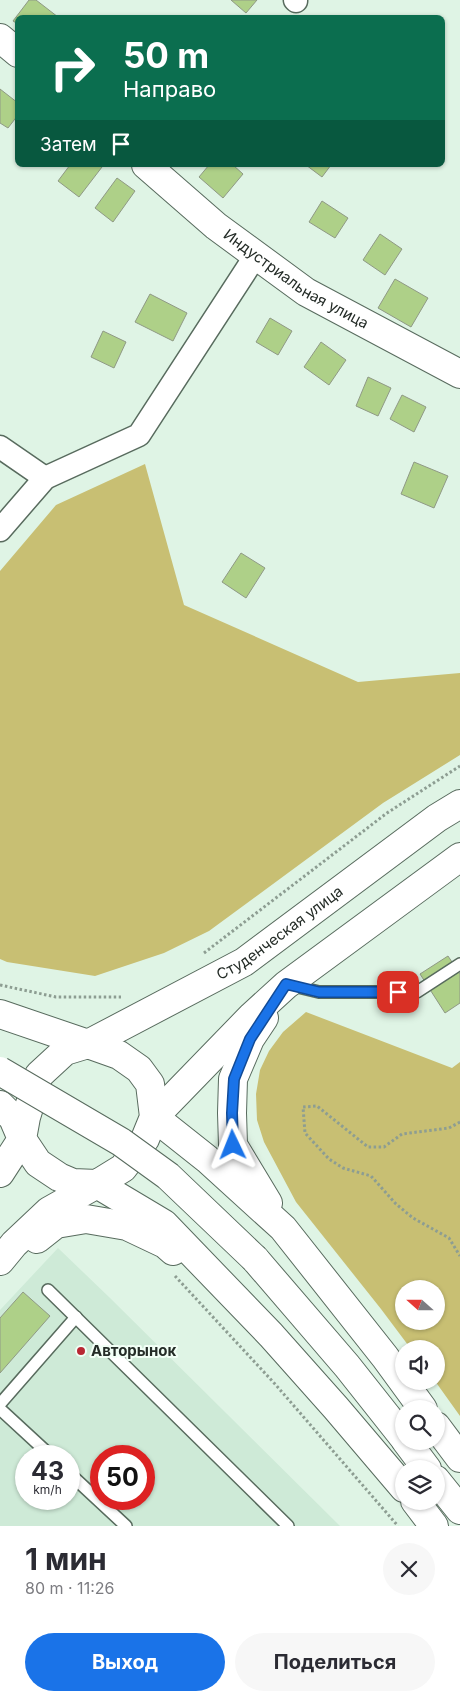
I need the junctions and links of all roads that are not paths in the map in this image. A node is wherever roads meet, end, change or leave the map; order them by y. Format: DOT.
graph roads {
  1 [pos="0,38"];
  2 [pos="15,51"];
  3 [pos="148,167"];
  4 [pos="256,256"];
  5 [pos="460,374"];
  6 [pos="0,447"];
  7 [pos="45,478"];
  8 [pos="0,530"];
  9 [pos="460,804"];
  10 [pos="460,857"];
  11 [pos="460,964"];
  12 [pos="286,984"];
  13 [pos="0,1014"];
  14 [pos="88,1044"];
  15 [pos="0,1071"];
  16 [pos="0,1106"];
  17 [pos="154,1117"];
  18 [pos="22,1139"];
  19 [pos="0,1173"];
  20 [pos="97,1184"];
  21 [pos="283,1228"];
  22 [pos="0,1261"];
  23 [pos="0,1268"];
  24 [pos="48,1290"];
  25 [pos="76,1317"];
  26 [pos="271,1335"];
  27 [pos="417,1400"];
  28 [pos="0,1404"];
  29 [pos="0,1409"];
  30 [pos="395,1427"];
  31 [pos="445,1438"];
  32 [pos="39,1445"];
  33 [pos="413,1450"];
  34 [pos="460,1458"];
  35 [pos="421,1460"];
  36 [pos="395,1477"];
  37 [pos="80,1483"];
  38 [pos="445,1491"];
  39 [pos="422,1510"];
  40 [pos="460,1510"];
  41 [pos="126,1526"];
  42 [pos="288,1526"];
  43 [pos="434,1526"];
  1 -- 2 [label="main road"];
  3 -- 4 [label="main road, Индустриальная улица"];
  4 -- 5 [label="main road, Индустриальная улица"];
  4 -- 7 [label="street"];
  6 -- 7 [label="street"];
  7 -- 8 [label="street"];
  9 -- 14 [label="main road, Студенческая улица"];
  10 -- 12 [label="main road"];
  11 -- 12 [label="lane"];
  12 -- 17 [label="main road"];
  12 -- 21 [label="main road"];
  13 -- 14 [label="main road"];
  14 -- 17 [label="main road"];
  14 -- 18 [label="main road"];
  15 -- 30 [label="main road, bridge"];
  16 -- 18 [label="main road"];
  17 -- 20 [label="main road"];
  17 -- 21 [label="main road"];
  18 -- 19 [label="main road"];
  18 -- 20 [label="main road"];
  20 -- 22 [label="main road"];
  20 -- 26 [label="main road"];
  21 -- 27 [label="main road"];
  23 -- 26 [label="main road"];
  24 -- 25 [label="lane"];
  25 -- 28 [label="lane"];
  25 -- 42 [label="lane"];
  26 -- 36 [label="main road"];
  29 -- 32 [label="lane"];
  31 -- 34 [label="main road"];
  33 -- 35 [label="main road"];
  37 -- 41 [label="lane"];
  38 -- 40 [label="main road"];
  39 -- 43 [label="main road"];
}
